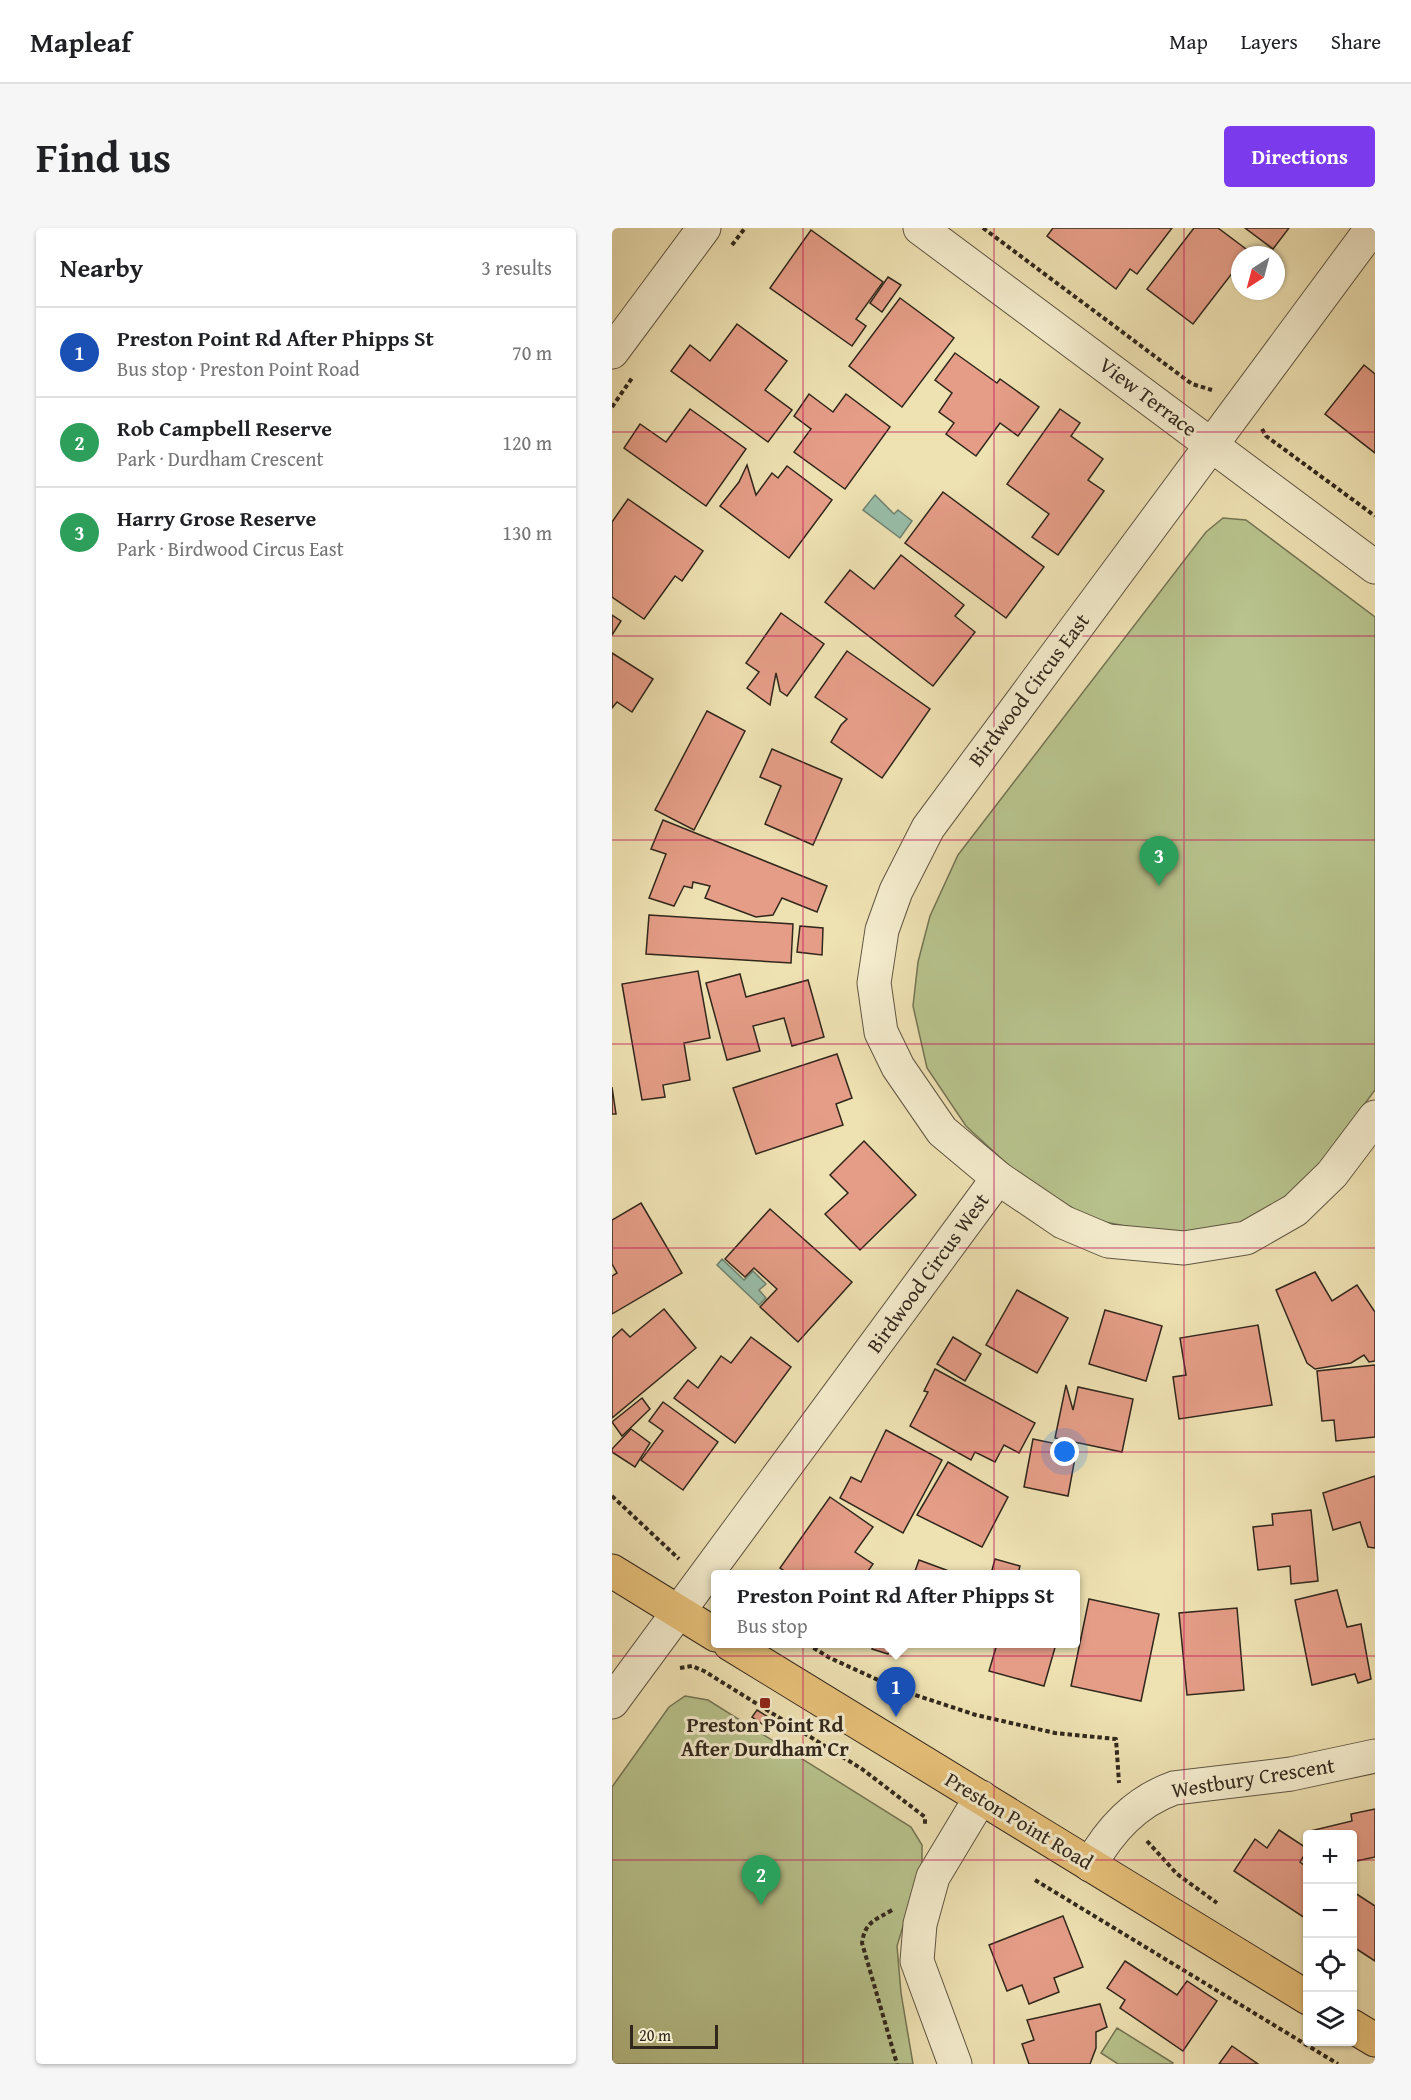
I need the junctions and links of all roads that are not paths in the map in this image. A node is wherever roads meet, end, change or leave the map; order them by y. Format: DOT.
graph roads {
  1 [pos="704,228"];
  2 [pos="920,228"];
  3 [pos="1372,228"];
  4 [pos="612,352"];
  5 [pos="1212,444"];
  6 [pos="1375,567"];
  7 [pos="1375,1117"];
  8 [pos="998,1178"];
  9 [pos="612,1571"];
  10 [pos="679,1611"];
  11 [pos="711,1632"];
  12 [pos="737,1648"];
  13 [pos="612,1702"];
  14 [pos="1375,1756"];
  15 [pos="981,1797"];
  16 [pos="1090,1864"];
  17 [pos="1303,1995"];
  18 [pos="1357,2029"];
  19 [pos="1375,2040"];
  20 [pos="955,2064"];
  1 -- 4 [label="street"];
  2 -- 5 [label="street, View Terrace"];
  3 -- 5 [label="street, Birdwood Circus East"];
  5 -- 6 [label="street, View Terrace"];
  5 -- 8 [label="street, Birdwood Circus East"];
  7 -- 8 [label="street, Birdwood Circus West"];
  8 -- 10 [label="street, Birdwood Circus West"];
  9 -- 10 [label="main road"];
  10 -- 11 [label="main road"];
  10 -- 13 [label="street, Birdwood Circus West"];
  12 -- 15 [label="main road, Preston Point Road"];
  14 -- 16 [label="street, Westbury Crescent"];
  15 -- 16 [label="main road, Preston Point Road"];
  15 -- 20 [label="street"];
  16 -- 17 [label="main road, Preston Point Road"];
  18 -- 19 [label="main road"];
}
